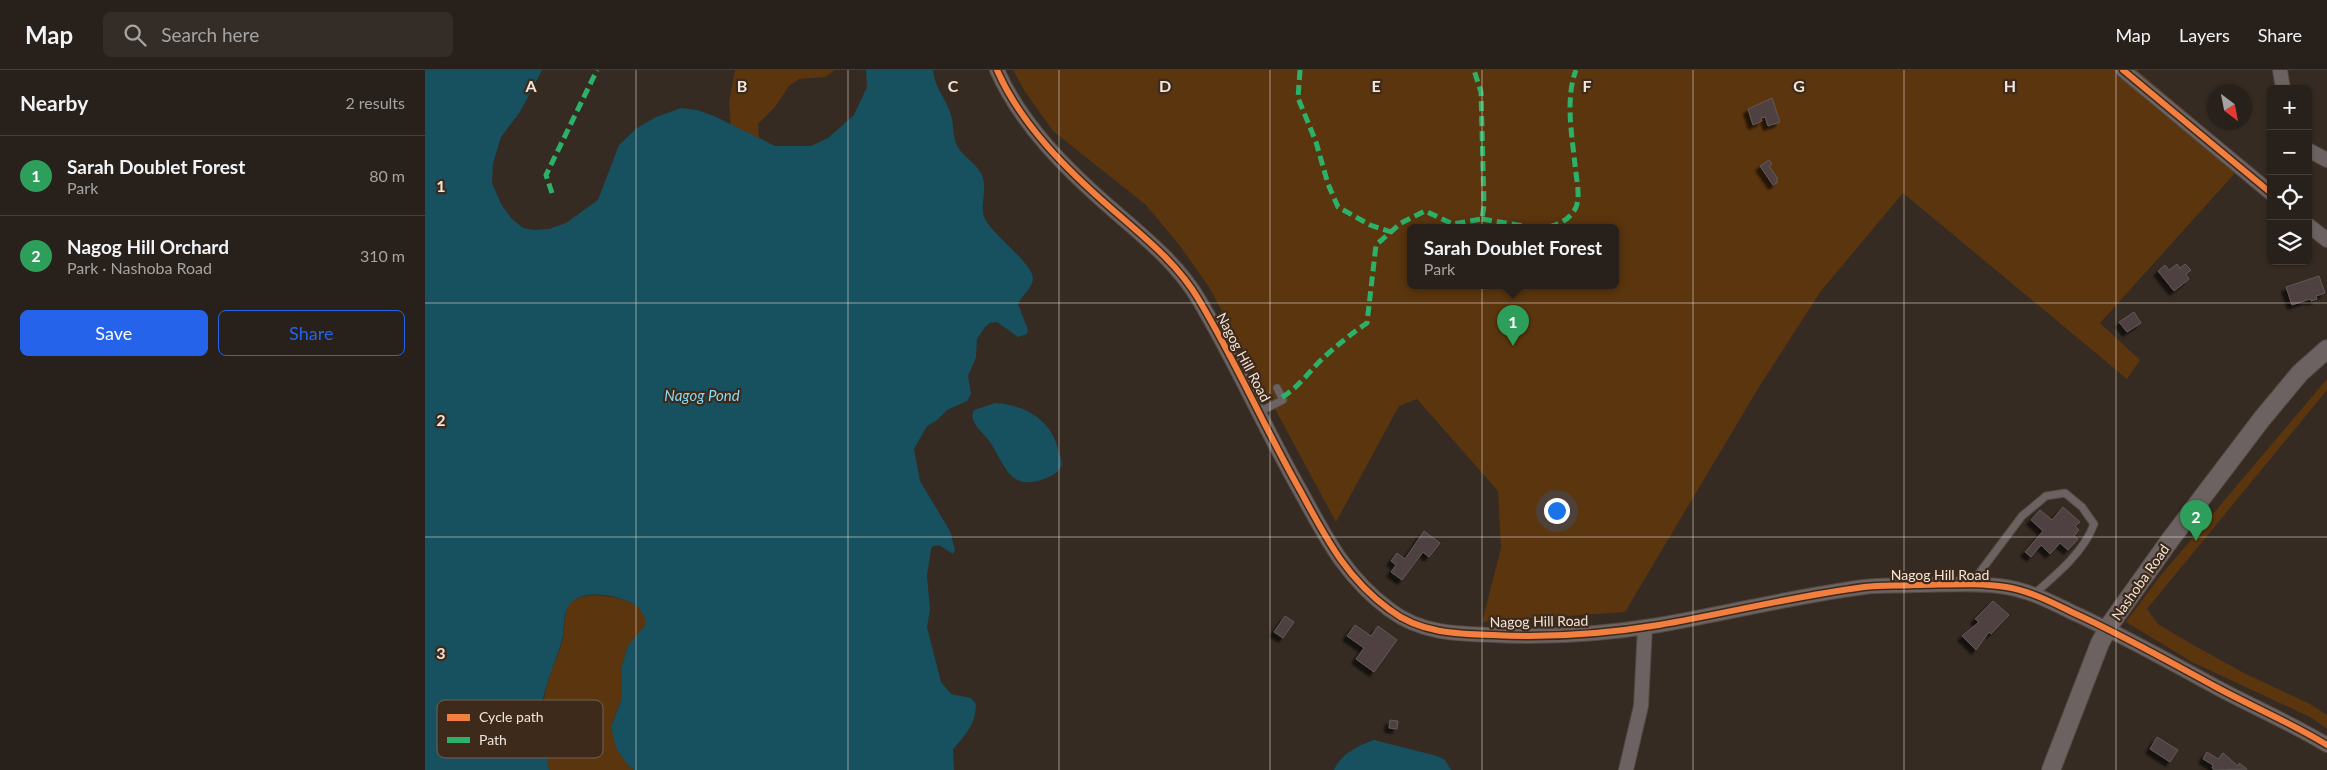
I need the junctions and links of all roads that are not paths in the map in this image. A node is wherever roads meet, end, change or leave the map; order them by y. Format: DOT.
graph roads {
  1 [pos="997,70"];
  2 [pos="2123,70"];
  3 [pos="2280,70"];
  4 [pos="2282,85"];
  5 [pos="2312,152"];
  6 [pos="2327,160"];
  7 [pos="2267,190"];
  8 [pos="2312,228"];
  9 [pos="2327,240"];
  10 [pos="2327,349"];
  11 [pos="1277,388"];
  12 [pos="1259,412"];
  13 [pos="1971,584"];
  14 [pos="2034,594"];
  15 [pos="1645,627"];
  16 [pos="2108,628"];
  17 [pos="2327,745"];
  18 [pos="1626,770"];
  19 [pos="2051,770"];
  1 -- 12 [label="street, Nagog Hill Road"];
  2 -- 7 [label="street"];
  3 -- 4 [label="street"];
  5 -- 6 [label="street"];
  8 -- 9 [label="street"];
  10 -- 16 [label="street, Nashoba Road"];
  11 -- 12 [label="lane"];
  12 -- 15 [label="street, Nagog Hill Road"];
  13 -- 14 [label="street, Nagog Hill Road"];
  13 -- 14 [label="lane"];
  13 -- 15 [label="street, Nagog Hill Road"];
  14 -- 16 [label="street, Nagog Hill Road"];
  15 -- 18 [label="street"];
  16 -- 17 [label="street, Nagog Hill Road"];
  16 -- 19 [label="street, Nashoba Road"];
}
